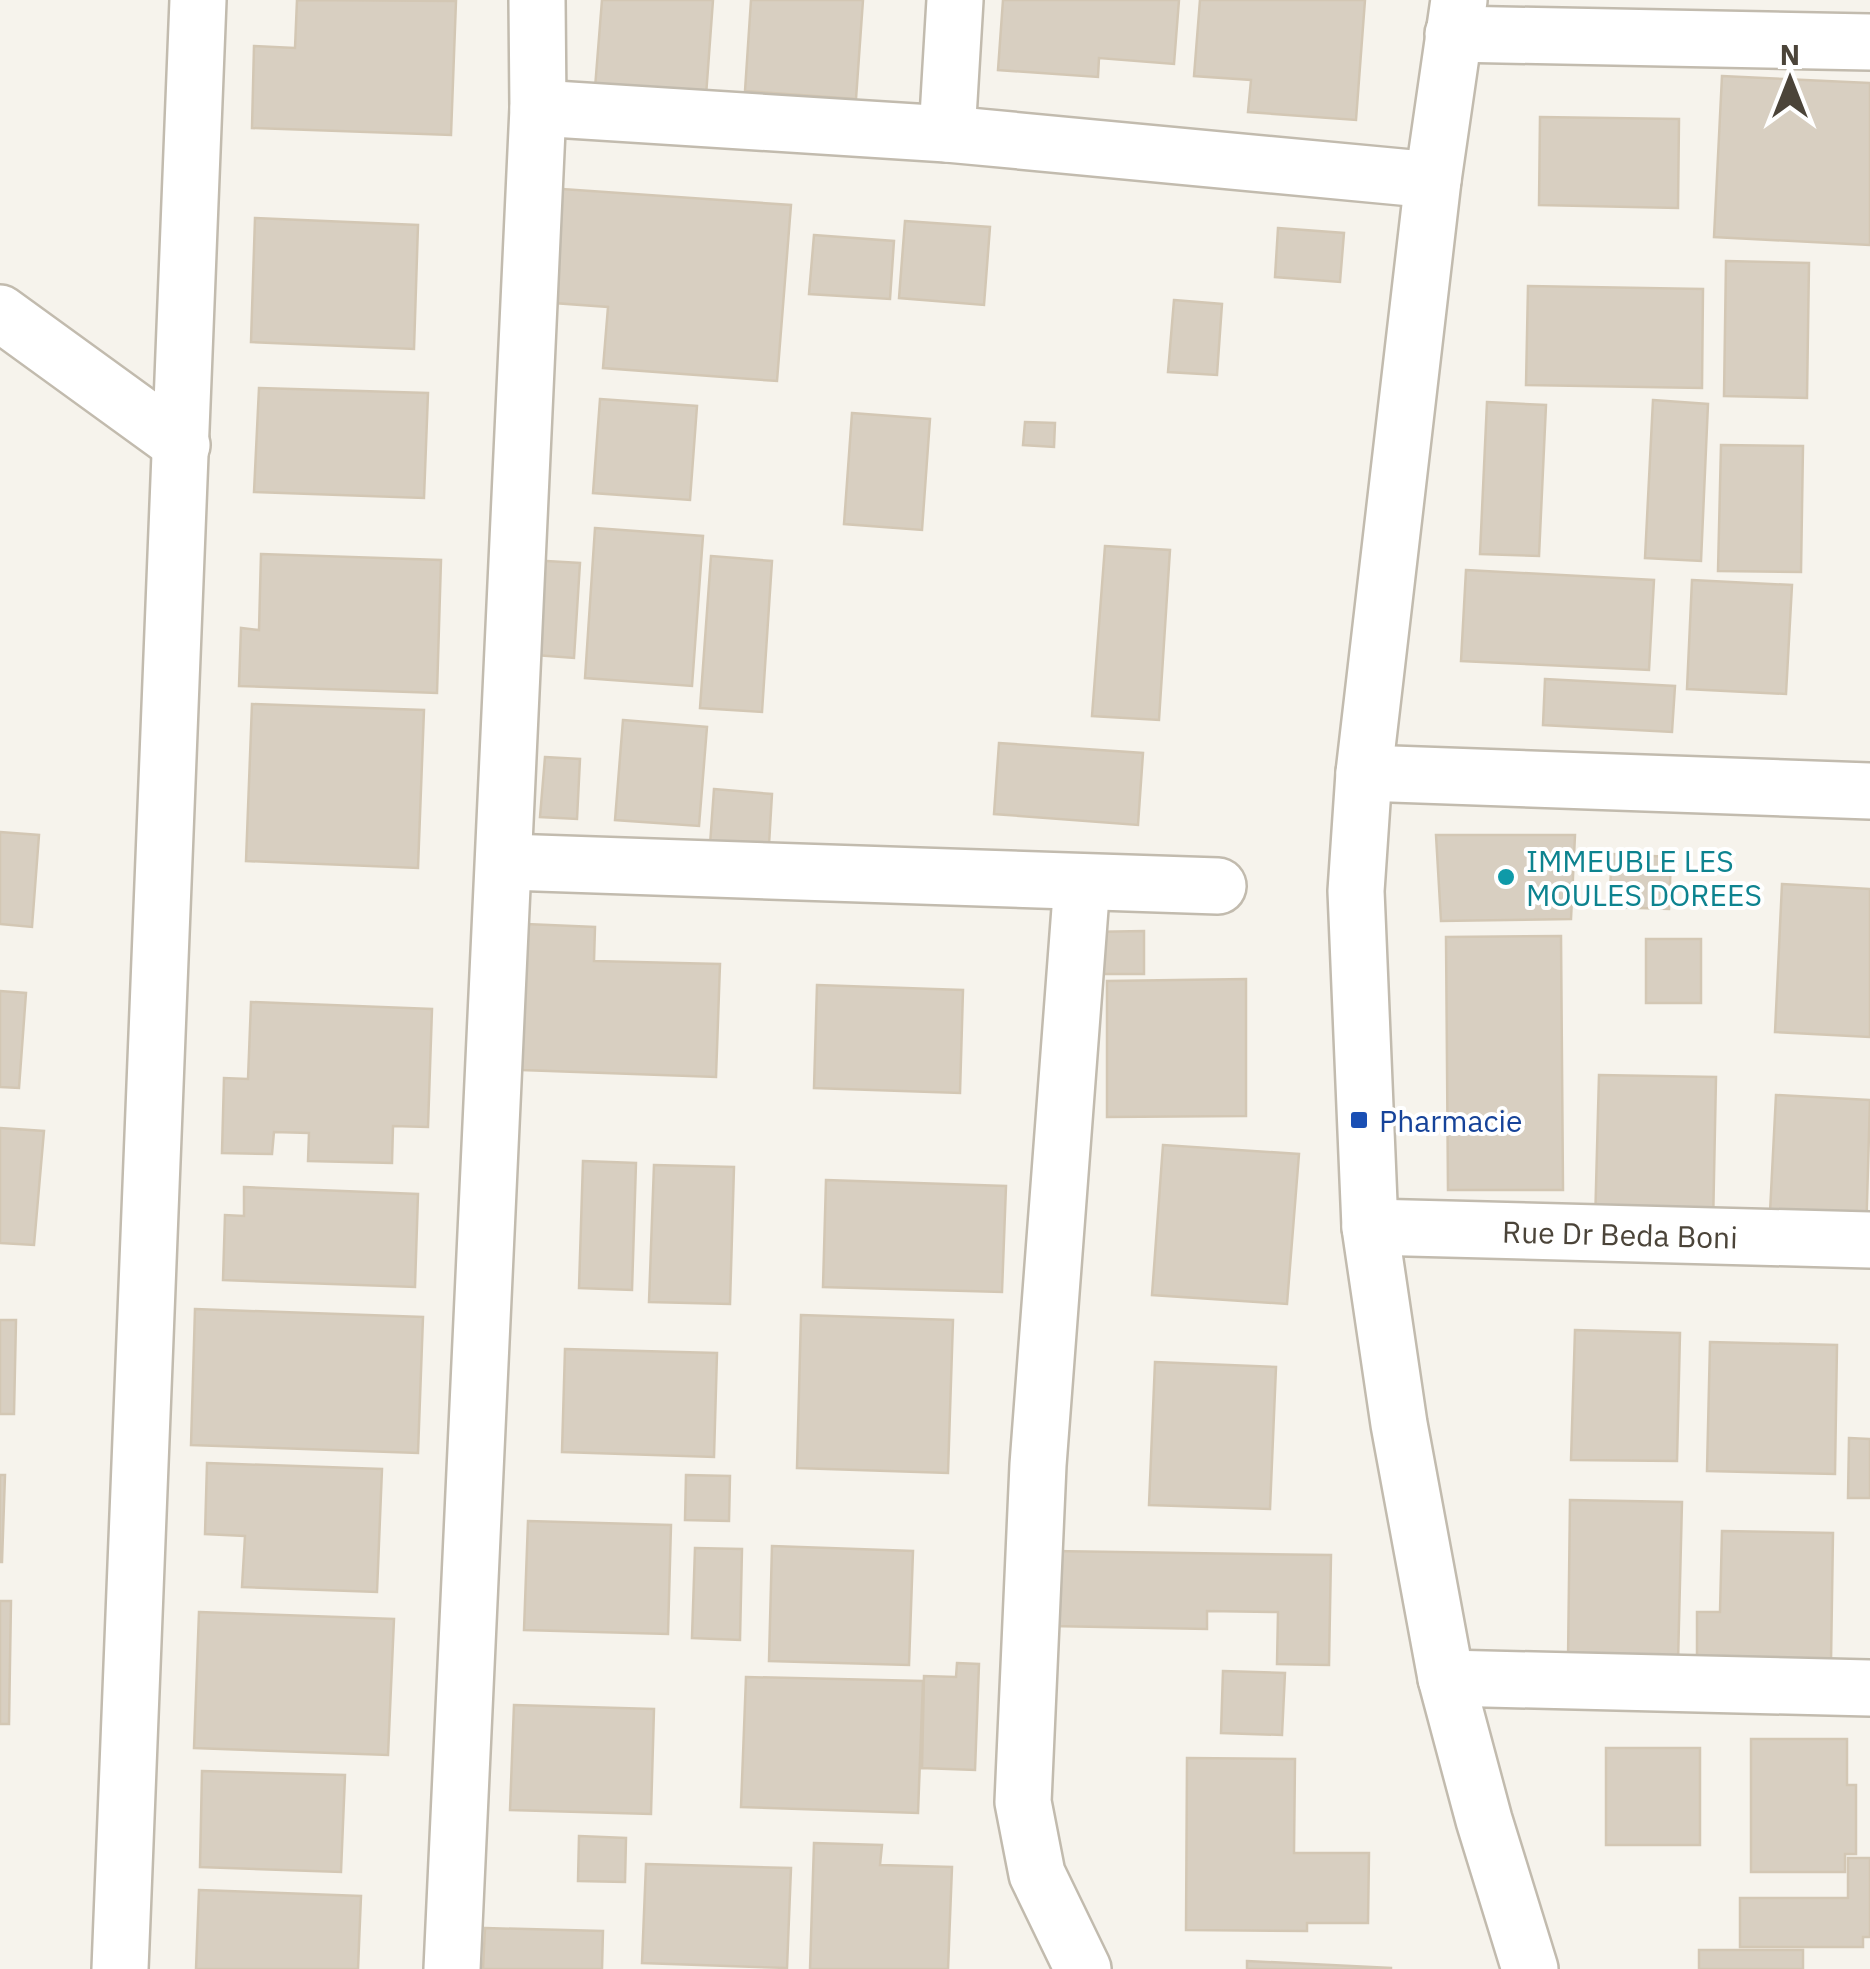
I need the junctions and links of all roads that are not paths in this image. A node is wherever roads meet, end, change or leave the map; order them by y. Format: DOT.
graph roads {
  1 [pos="198,0"];
  2 [pos="538,0"];
  3 [pos="955,0"];
  4 [pos="1456,17"];
  5 [pos="1870,42"];
  6 [pos="538,108"];
  7 [pos="947,134"];
  8 [pos="1433,180"];
  9 [pos="0,313"];
  10 [pos="182,445"];
  11 [pos="1364,773"];
  12 [pos="1870,791"];
  13 [pos="504,862"];
  14 [pos="1082,882"];
  15 [pos="1218,886"];
  16 [pos="1370,1227"];
  17 [pos="1870,1240"];
  18 [pos="1446,1678"];
  19 [pos="1870,1688"];
  20 [pos="120,1969"];
  21 [pos="452,1969"];
  22 [pos="1083,1969"];
  23 [pos="1530,1969"];
  1 -- 10 [label="street"];
  2 -- 6 [label="street"];
  3 -- 7 [label="street"];
  4 -- 5 [label="street"];
  4 -- 8 [label="street"];
  6 -- 7 [label="street"];
  6 -- 13 [label="street"];
  7 -- 8 [label="street"];
  8 -- 11 [label="street"];
  9 -- 10 [label="street"];
  10 -- 20 [label="street"];
  11 -- 12 [label="street"];
  11 -- 16 [label="street"];
  13 -- 14 [label="street"];
  13 -- 21 [label="street"];
  14 -- 15 [label="street"];
  14 -- 22 [label="street"];
  16 -- 17 [label="street, Rue Dr Beda Boni"];
  16 -- 18 [label="street"];
  18 -- 19 [label="street"];
  18 -- 23 [label="street"];
}
